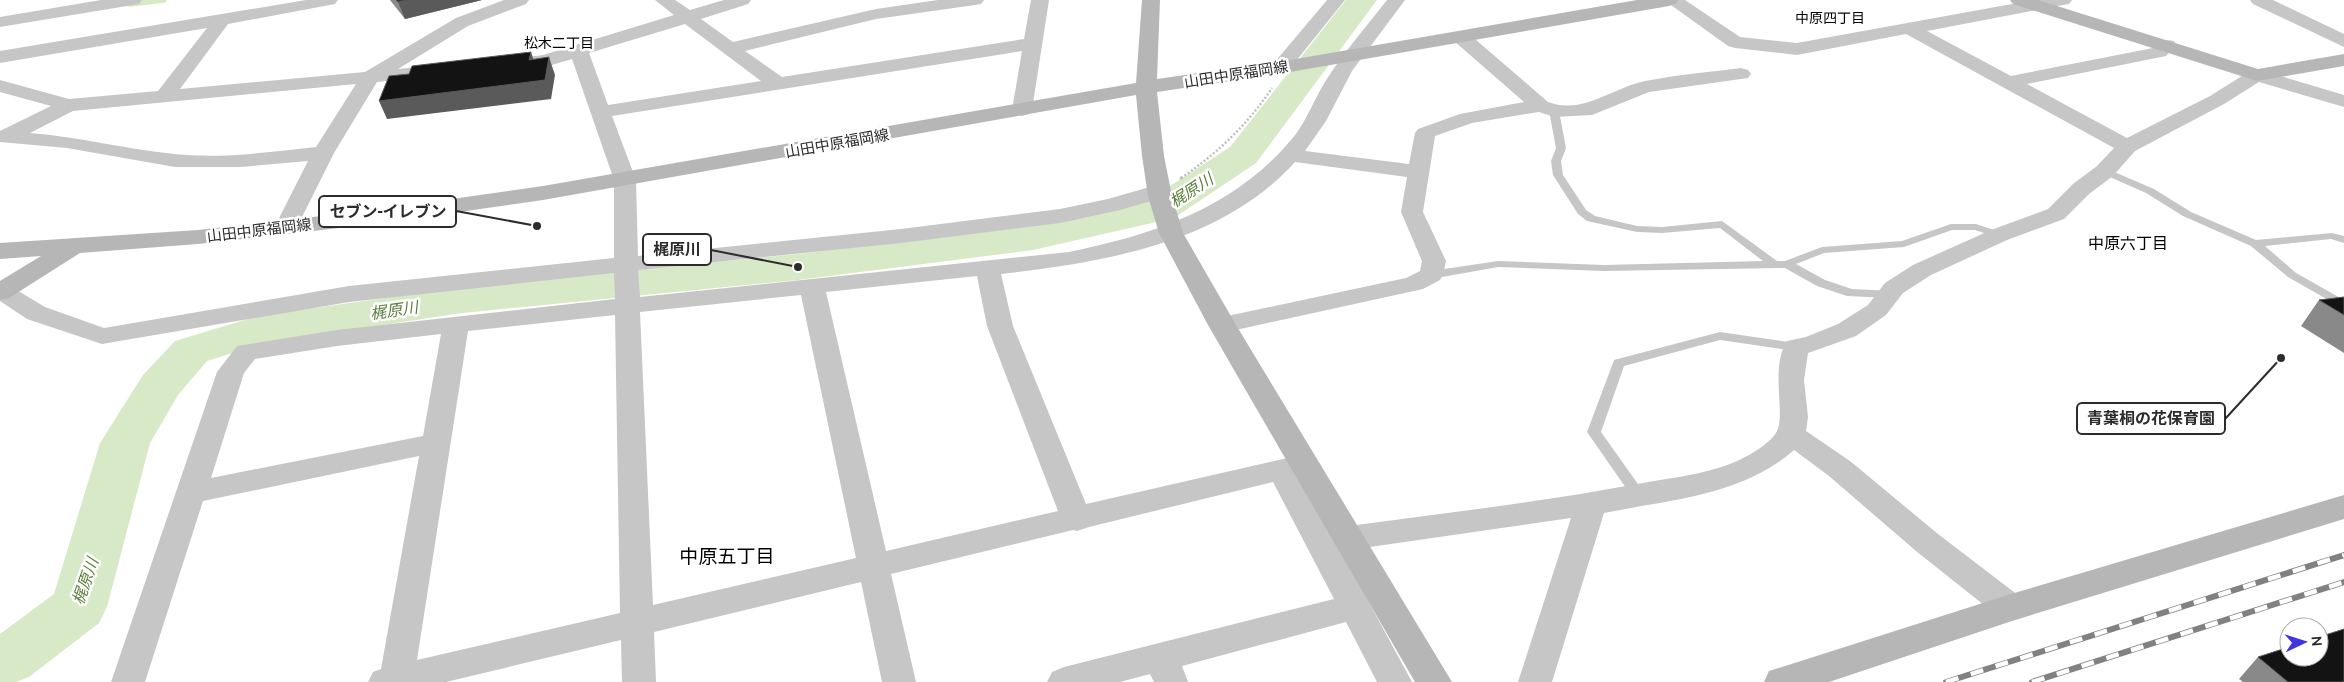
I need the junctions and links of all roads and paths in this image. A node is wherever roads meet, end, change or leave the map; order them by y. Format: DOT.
graph roads {
  1 [pos="133,0"];
  2 [pos="329,0"];
  3 [pos="520,0"];
  4 [pos="664,0"];
  5 [pos="742,0"];
  6 [pos="864,0"];
  7 [pos="975,0"];
  8 [pos="1040,0"];
  9 [pos="1150,0"];
  10 [pos="1334,0"];
  11 [pos="1396,0"];
  12 [pos="1671,0"];
  13 [pos="2063,0"];
  14 [pos="2259,0"];
  15 [pos="2027,3"];
  16 [pos="296,4"];
  17 [pos="876,14"];
  18 [pos="687,17"];
  19 [pos="222,20"];
  20 [pos="0,22"];
  21 [pos="1910,29"];
  22 [pos="1725,36"];
  23 [pos="1461,37"];
  24 [pos="2344,41"];
  25 [pos="1032,44"];
  26 [pos="2167,45"];
  27 [pos="732,48"];
  28 [pos="579,51"];
  29 [pos="0,56"];
  30 [pos="1346,56"];
  31 [pos="2344,60"];
  32 [pos="496,66"];
  33 [pos="1286,66"];
  34 [pos="467,68"];
  35 [pos="2257,75"];
  36 [pos="370,77"];
  37 [pos="2008,82"];
  38 [pos="776,83"];
  39 [pos="0,86"];
  40 [pos="1146,88"];
  41 [pos="164,96"];
  42 [pos="2344,101"];
  43 [pos="69,105"];
  44 [pos="1547,109"];
  45 [pos="1022,110"];
  46 [pos="600,112"];
  47 [pos="3,138"];
  48 [pos="2127,146"];
  49 [pos="323,153"];
  50 [pos="1288,155"];
  51 [pos="2105,171"];
  52 [pos="1418,172"];
  53 [pos="625,180"];
  54 [pos="1160,193"];
  55 [pos="287,226"];
  56 [pos="1170,230"];
  57 [pos="1999,235"];
  58 [pos="2344,240"];
  59 [pos="2255,244"];
  60 [pos="75,246"];
  61 [pos="0,251"];
  62 [pos="626,264"];
  63 [pos="1774,264"];
  64 [pos="1787,264"];
  65 [pos="987,268"];
  66 [pos="1431,275"];
  67 [pos="812,286"];
  68 [pos="0,291"];
  69 [pos="1889,294"];
  70 [pos="628,305"];
  71 [pos="2344,305"];
  72 [pos="456,324"];
  73 [pos="1222,325"];
  74 [pos="1796,347"];
  75 [pos="1790,435"];
  76 [pos="436,443"];
  77 [pos="1294,467"];
  78 [pos="191,494"];
  79 [pos="1638,494"];
  80 [pos="1591,504"];
  81 [pos="2344,507"];
  82 [pos="1077,520"];
  83 [pos="1349,538"];
  84 [pos="873,568"];
  85 [pos="1355,606"];
  86 [pos="2011,608"];
  87 [pos="636,621"];
  88 [pos="1166,669"];
  89 [pos="392,681"];
  90 [pos="128,682"];
  91 [pos="639,682"];
  92 [pos="899,682"];
  93 [pos="1064,682"];
  94 [pos="1395,682"];
  95 [pos="1434,682"];
  96 [pos="1535,682"];
  97 [pos="1782,682"];
  1 -- 20 [label="street"];
  2 -- 16 [label="street"];
  3 -- 36 [label="street"];
  4 -- 18 [label="street"];
  5 -- 18 [label="street"];
  6 -- 17 [label="street"];
  7 -- 17 [label="street"];
  8 -- 25 [label="street"];
  9 -- 40 [label="street"];
  10 -- 33 [label="street"];
  11 -- 30 [label="street"];
  12 -- 22 [label="street"];
  12 -- 23 [label="street, 山田中原福岡線"];
  13 -- 15 [label="street"];
  14 -- 24 [label="street"];
  15 -- 21 [label="street"];
  15 -- 26 [label="street"];
  16 -- 19 [label="street"];
  17 -- 27 [label="street"];
  18 -- 27 [label="street"];
  18 -- 28 [label="street"];
  19 -- 29 [label="street"];
  19 -- 41 [label="street"];
  21 -- 22 [label="street"];
  21 -- 37 [label="street"];
  22 -- 44 [label="street"];
  23 -- 30 [label="street, 山田中原福岡線"];
  23 -- 44 [label="street"];
  25 -- 38 [label="street"];
  25 -- 45 [label="street"];
  26 -- 35 [label="street"];
  26 -- 37 [label="street"];
  27 -- 38 [label="street"];
  28 -- 32 [label="street"];
  28 -- 46 [label="street"];
  30 -- 33 [label="street, 山田中原福岡線"];
  30 -- 50 [label="street"];
  31 -- 35 [label="street"];
  33 -- 40 [label="street, 山田中原福岡線"];
  33 -- 54 [label="path"];
  34 -- 36 [label="street"];
  35 -- 42 [label="street"];
  35 -- 48 [label="street"];
  36 -- 41 [label="street"];
  36 -- 49 [label="street"];
  37 -- 48 [label="street"];
  38 -- 46 [label="street"];
  39 -- 43 [label="street"];
  40 -- 45 [label="street, 山田中原福岡線"];
  40 -- 54 [label="street"];
  41 -- 43 [label="street"];
  43 -- 47 [label="street"];
  44 -- 52 [label="street"];
  44 -- 63 [label="lane"];
  45 -- 53 [label="street, 山田中原福岡線"];
  46 -- 53 [label="street"];
  47 -- 49 [label="street"];
  48 -- 51 [label="street"];
  49 -- 55 [label="street"];
  50 -- 52 [label="street"];
  50 -- 56 [label="street"];
  51 -- 57 [label="street"];
  51 -- 59 [label="lane"];
  52 -- 66 [label="street"];
  53 -- 55 [label="street, 山田中原福岡線"];
  53 -- 62 [label="street"];
  54 -- 56 [label="street"];
  54 -- 62 [label="street"];
  55 -- 60 [label="street, 山田中原福岡線"];
  56 -- 65 [label="street"];
  56 -- 73 [label="street"];
  57 -- 64 [label="lane"];
  57 -- 69 [label="street"];
  58 -- 59 [label="lane"];
  59 -- 71 [label="lane"];
  60 -- 61 [label="street, 山田中原福岡線"];
  60 -- 68 [label="street"];
  62 -- 68 [label="street"];
  62 -- 70 [label="street"];
  63 -- 64 [label="lane"];
  63 -- 66 [label="lane"];
  64 -- 69 [label="lane"];
  65 -- 67 [label="street"];
  65 -- 82 [label="street"];
  66 -- 73 [label="street"];
  67 -- 70 [label="street"];
  67 -- 84 [label="street"];
  69 -- 74 [label="street"];
  70 -- 72 [label="street"];
  70 -- 87 [label="street"];
  72 -- 76 [label="street"];
  72 -- 78 [label="street"];
  73 -- 77 [label="street"];
  74 -- 75 [label="street"];
  74 -- 79 [label="lane"];
  75 -- 79 [label="street"];
  75 -- 86 [label="street"];
  76 -- 78 [label="street"];
  76 -- 89 [label="street"];
  77 -- 82 [label="street"];
  77 -- 83 [label="street"];
  77 -- 85 [label="street"];
  78 -- 90 [label="street"];
  79 -- 80 [label="street"];
  80 -- 83 [label="street"];
  80 -- 96 [label="street"];
  81 -- 86 [label="street"];
  82 -- 84 [label="street"];
  83 -- 95 [label="street"];
  84 -- 87 [label="street"];
  84 -- 92 [label="street"];
  85 -- 88 [label="street"];
  85 -- 94 [label="street"];
  86 -- 97 [label="street"];
  87 -- 89 [label="street"];
  87 -- 91 [label="street"];
  88 -- 93 [label="street"];
}
